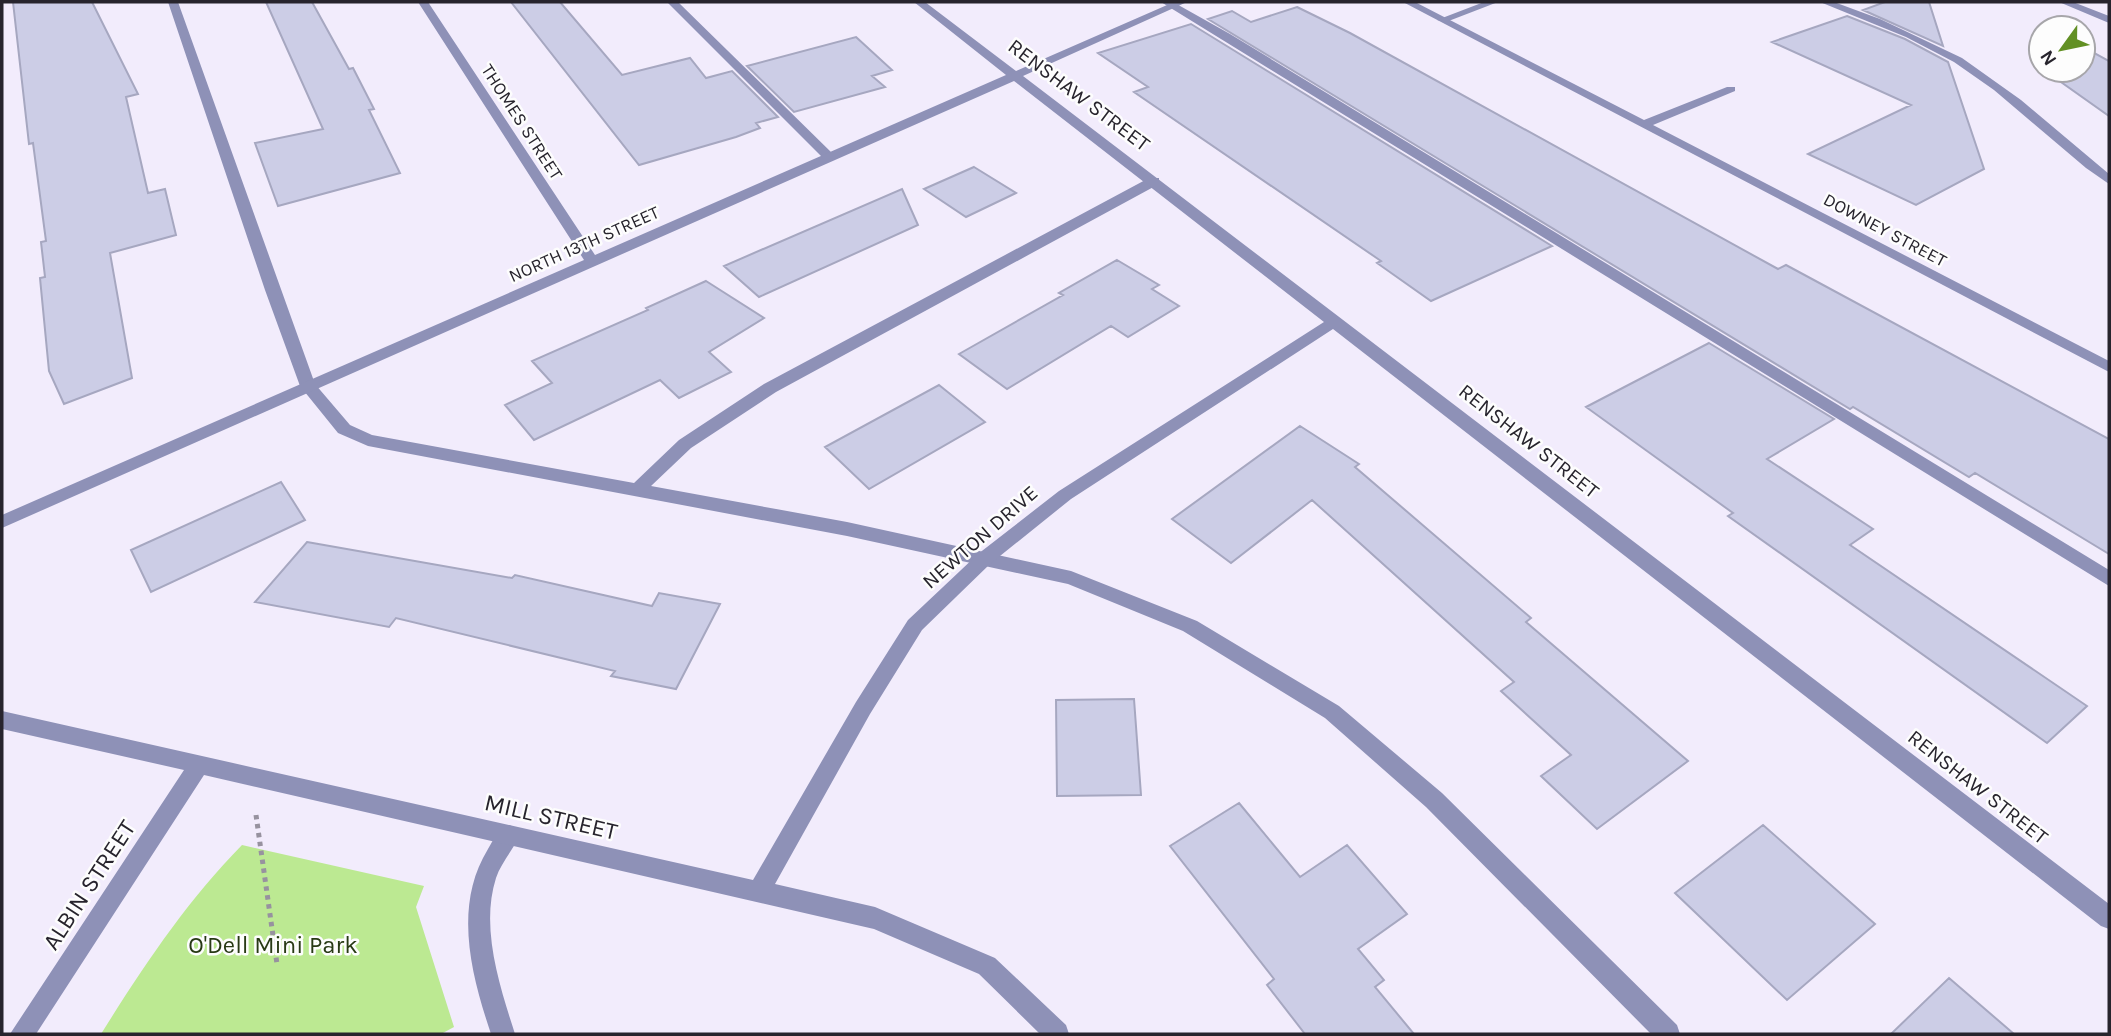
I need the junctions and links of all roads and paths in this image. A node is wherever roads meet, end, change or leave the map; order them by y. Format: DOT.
graph roads {
  1 [pos="173,2"];
  2 [pos="424,2"];
  3 [pos="672,2"];
  4 [pos="919,2"];
  5 [pos="1408,2"];
  6 [pos="1493,2"];
  7 [pos="1825,2"];
  8 [pos="2064,2"];
  9 [pos="1173,3"];
  10 [pos="1442,20"];
  11 [pos="2109,20"];
  12 [pos="1015,75"];
  13 [pos="1731,89"];
  14 [pos="1645,124"];
  15 [pos="829,157"];
  16 [pos="2109,180"];
  17 [pos="1154,181"];
  18 [pos="592,262"];
  19 [pos="1336,321"];
  20 [pos="2109,367"];
  21 [pos="308,386"];
  22 [pos="637,490"];
  23 [pos="2,522"];
  24 [pos="984,559"];
  25 [pos="2109,579"];
  26 [pos="2,720"];
  27 [pos="200,764"];
  28 [pos="250,776"];
  29 [pos="509,835"];
  30 [pos="759,891"];
  31 [pos="2109,918"];
  32 [pos="277,964"];
  33 [pos="22,1034"];
  34 [pos="503,1034"];
  35 [pos="1057,1034"];
  36 [pos="1668,1034"];
  1 -- 21 [label="street"];
  2 -- 18 [label="street, THOMES STREET"];
  3 -- 15 [label="street"];
  4 -- 12 [label="street, RENSHAW STREET"];
  5 -- 10 [label="street, DOWNEY STREET"];
  6 -- 10 [label="street"];
  7 -- 16 [label="street"];
  8 -- 11 [label="street"];
  9 -- 12 [label="street, NORTH 13TH STREET"];
  9 -- 25 [label="street"];
  10 -- 14 [label="street, DOWNEY STREET"];
  12 -- 15 [label="street, NORTH 13TH STREET"];
  12 -- 17 [label="street, RENSHAW STREET"];
  13 -- 14 [label="street"];
  14 -- 20 [label="street, DOWNEY STREET"];
  15 -- 18 [label="street, NORTH 13TH STREET"];
  17 -- 19 [label="street, RENSHAW STREET"];
  17 -- 22 [label="street"];
  18 -- 21 [label="street, NORTH 13TH STREET"];
  19 -- 24 [label="street, NEWTON DRIVE"];
  19 -- 31 [label="street, RENSHAW STREET"];
  21 -- 22 [label="street"];
  21 -- 23 [label="street, NORTH 13TH STREET"];
  22 -- 24 [label="street"];
  24 -- 30 [label="street, NEWTON DRIVE"];
  24 -- 36 [label="street"];
  26 -- 27 [label="street, MILL STREET"];
  27 -- 28 [label="street, MILL STREET"];
  27 -- 33 [label="street, ALBIN STREET"];
  28 -- 29 [label="street, MILL STREET"];
  28 -- 32 [label="path"];
  29 -- 30 [label="street, MILL STREET"];
  29 -- 34 [label="street"];
  30 -- 35 [label="street, MILL STREET"];
}
